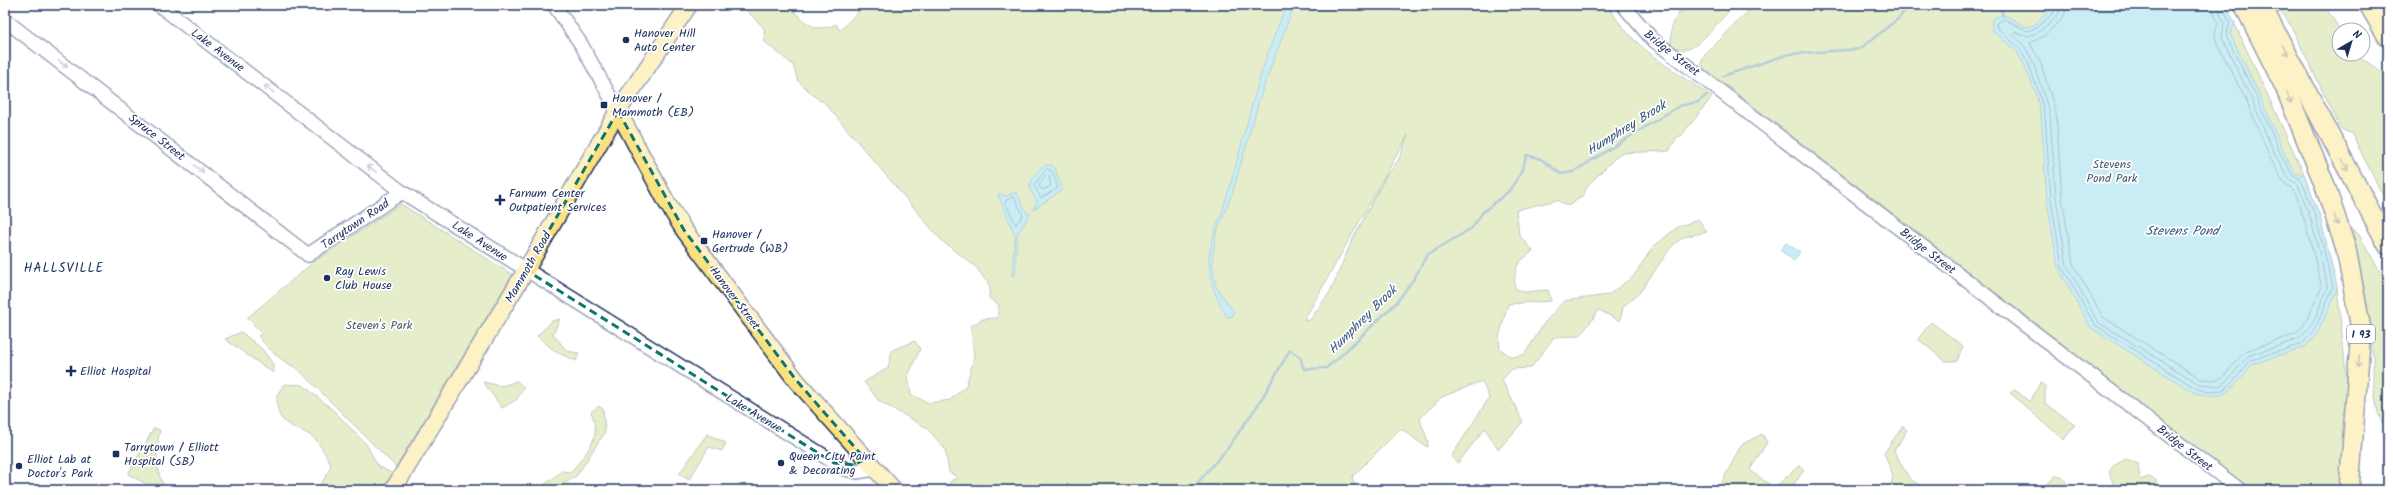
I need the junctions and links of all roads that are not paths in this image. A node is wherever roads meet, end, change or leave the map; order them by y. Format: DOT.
graph roads {
  1 [pos="159,5"];
  2 [pos="554,5"];
  3 [pos="689,5"];
  4 [pos="1623,5"];
  5 [pos="2244,5"];
  6 [pos="2369,5"];
  7 [pos="2377,5"];
  8 [pos="2260,15"];
  9 [pos="5,20"];
  10 [pos="2388,21"];
  11 [pos="2388,37"];
  12 [pos="618,111"];
  13 [pos="402,192"];
  14 [pos="2388,245"];
  15 [pos="308,255"];
  16 [pos="526,270"];
  17 [pos="869,464"];
  18 [pos="393,490"];
  19 [pos="894,490"];
  20 [pos="2240,490"];
  21 [pos="2349,490"];
  13 -- 1 [label="street, Lake Avenue, one-way"];
  2 -- 12 [label="street, Hanover Street"];
  3 -- 12 [label="main road, Mammoth Road"];
  4 -- 20 [label="street, Bridge Street"];
  5 -- 8 [label="highway, I 93"];
  6 -- 11 [label="highway"];
  7 -- 10 [label="highway"];
  8 -- 14 [label="highway, one-way"];
  8 -- 21 [label="highway, I 93, one-way"];
  9 -- 15 [label="street, Spruce Street, one-way"];
  12 -- 16 [label="main road, Mammoth Road"];
  12 -- 17 [label="main road, Hanover Street"];
  13 -- 15 [label="street, Tarrytown Road"];
  13 -- 16 [label="street, Lake Avenue"];
  16 -- 17 [label="street, Lake Avenue"];
  16 -- 18 [label="main road, Mammoth Road"];
  17 -- 19 [label="main road, Hanover Street"];
}
